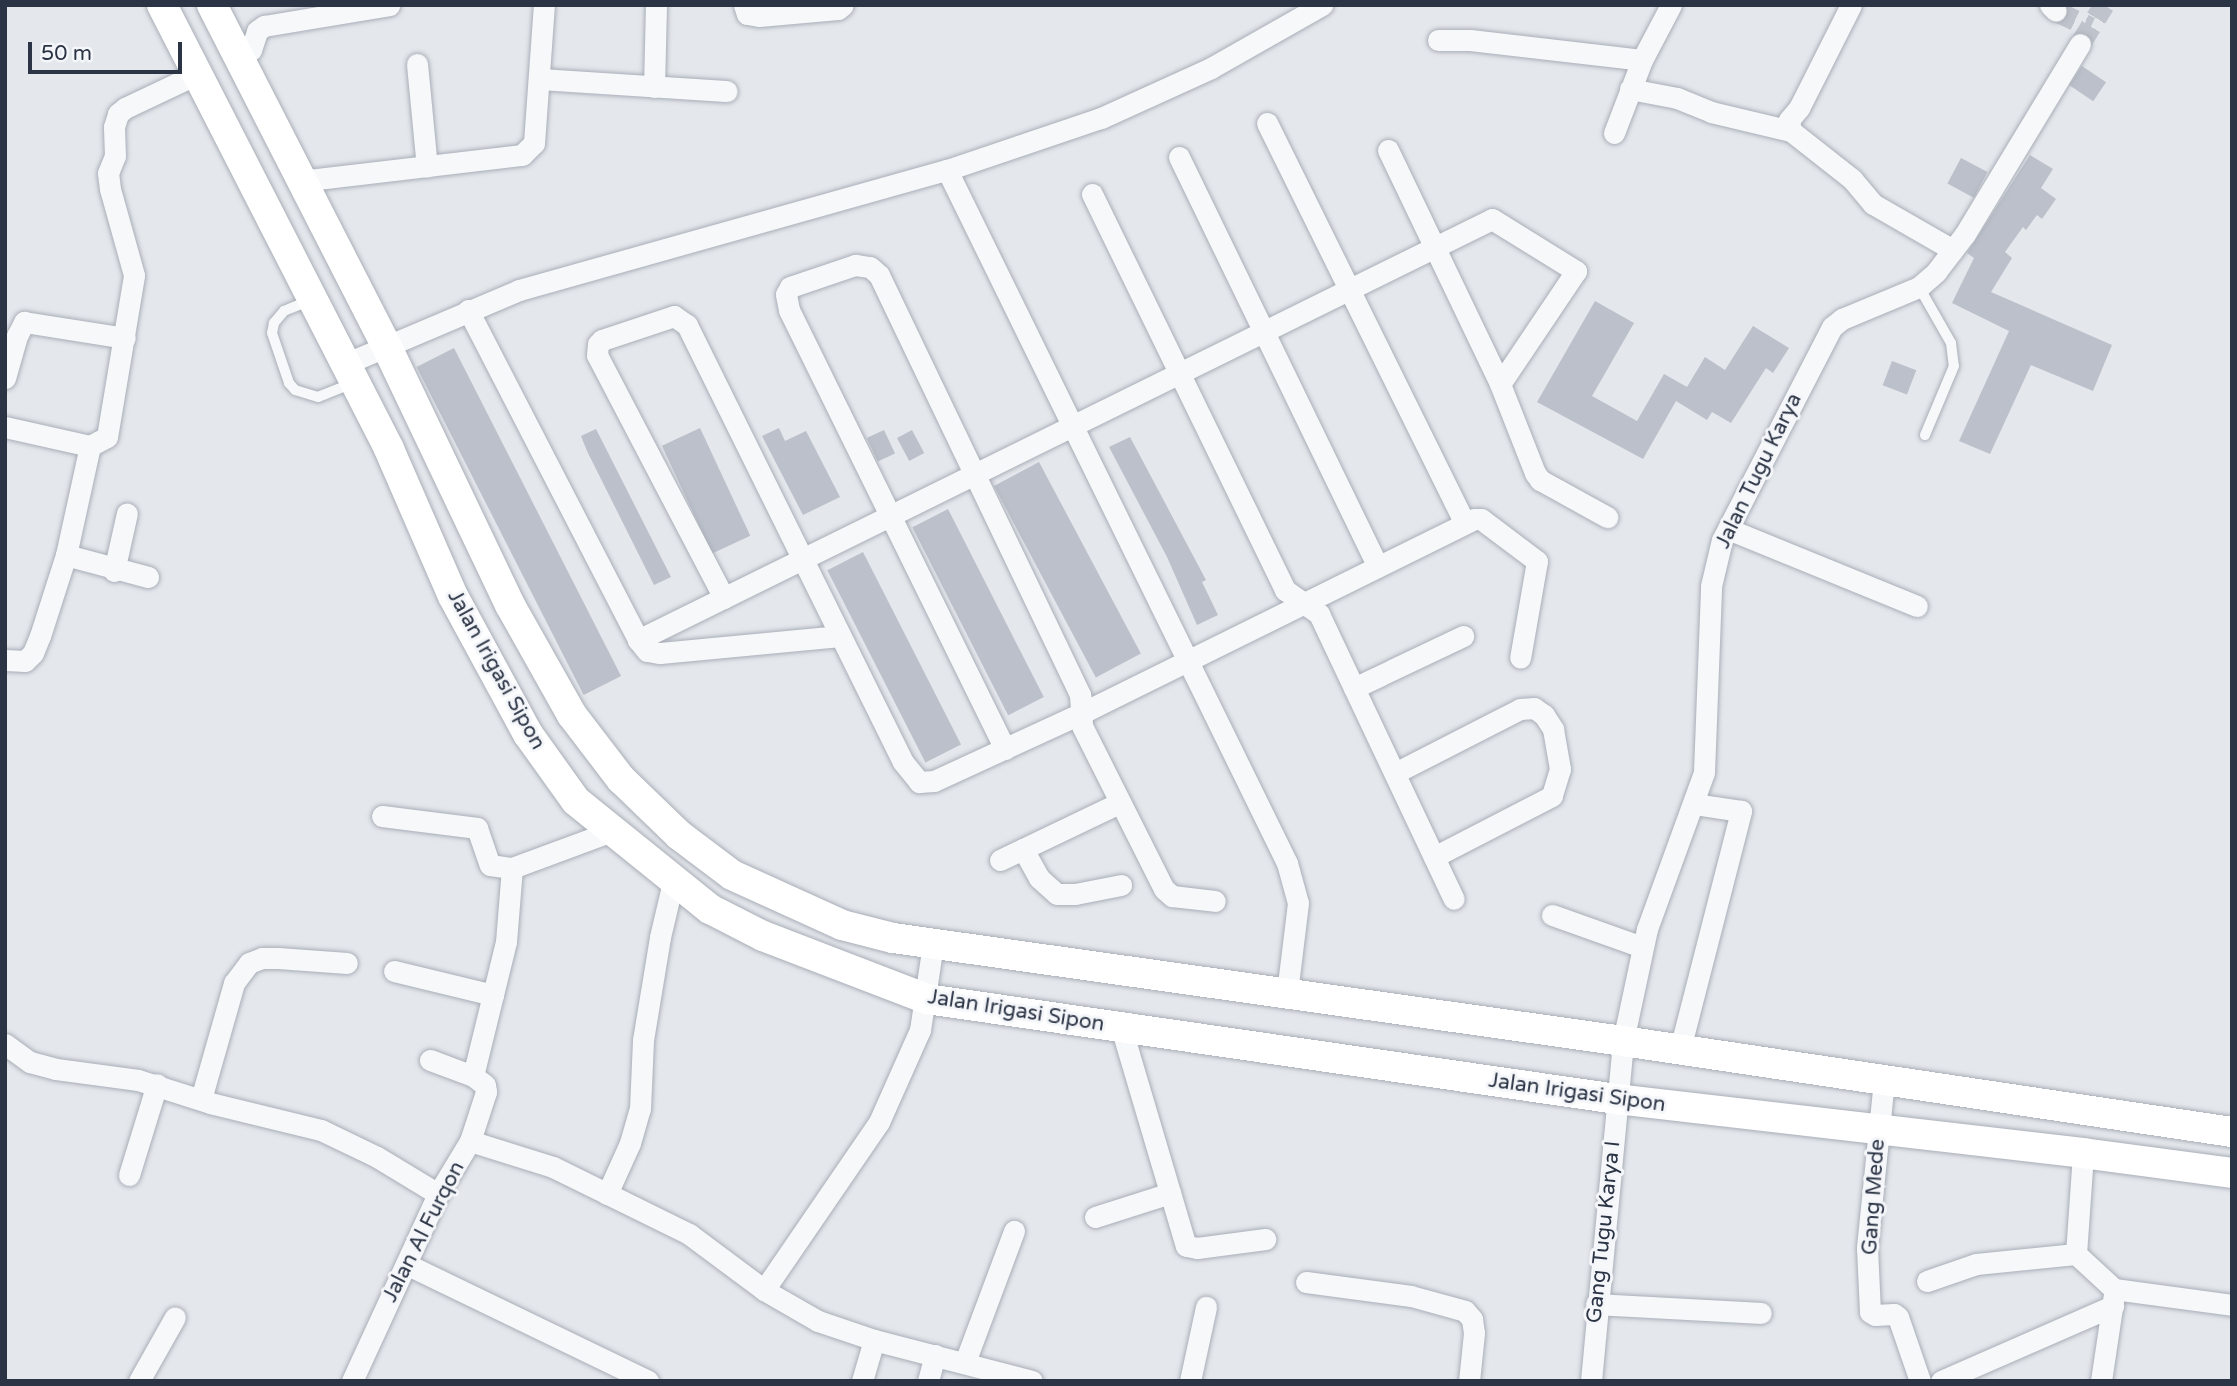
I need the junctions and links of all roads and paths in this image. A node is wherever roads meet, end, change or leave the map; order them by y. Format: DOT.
graph roads {
  1 [pos="162,5"];
  2 [pos="212,5"];
  3 [pos="389,5"];
  4 [pos="544,5"];
  5 [pos="656,5"];
  6 [pos="744,5"];
  7 [pos="843,5"];
  8 [pos="1322,5"];
  9 [pos="1671,5"];
  10 [pos="1851,5"];
  11 [pos="316,10"];
  12 [pos="1438,40"];
  13 [pos="2080,44"];
  14 [pos="237,58"];
  15 [pos="1642,61"];
  16 [pos="417,64"];
  17 [pos="197,74"];
  18 [pos="539,79"];
  19 [pos="654,87"];
  20 [pos="1630,89"];
  21 [pos="727,91"];
  22 [pos="1267,122"];
  23 [pos="1791,131"];
  24 [pos="1614,133"];
  25 [pos="1388,150"];
  26 [pos="1179,158"];
  27 [pos="427,167"];
  28 [pos="947,170"];
  29 [pos="300,181"];
  30 [pos="1092,194"];
  31 [pos="1436,247"];
  32 [pos="1953,250"];
  33 [pos="1919,287"];
  34 [pos="1349,289"];
  35 [pos="310,300"];
  36 [pos="468,310"];
  37 [pos="1263,332"];
  38 [pos="125,338"];
  39 [pos="383,348"];
  40 [pos="351,369"];
  41 [pos="1179,373"];
  42 [pos="5,379"];
  43 [pos="1500,384"];
  44 [pos="5,426"];
  45 [pos="1073,426"];
  46 [pos="1925,435"];
  47 [pos="90,446"];
  48 [pos="974,474"];
  49 [pos="127,513"];
  50 [pos="892,515"];
  51 [pos="1607,517"];
  52 [pos="1465,523"];
  53 [pos="1728,528"];
  54 [pos="66,555"];
  55 [pos="802,559"];
  56 [pos="1378,566"];
  57 [pos="114,570"];
  58 [pos="148,577"];
  59 [pos="724,598"];
  60 [pos="1303,604"];
  61 [pos="1917,606"];
  62 [pos="840,636"];
  63 [pos="1463,636"];
  64 [pos="638,640"];
  65 [pos="1520,658"];
  66 [pos="5,660"];
  67 [pos="1189,661"];
  68 [pos="1354,688"];
  69 [pos="1082,713"];
  70 [pos="1005,749"];
  71 [pos="1395,773"];
  72 [pos="1119,803"];
  73 [pos="1694,804"];
  74 [pos="382,817"];
  75 [pos="612,831"];
  76 [pos="1023,849"];
  77 [pos="1434,857"];
  78 [pos="1000,860"];
  79 [pos="512,868"];
  80 [pos="731,877"];
  81 [pos="673,882"];
  82 [pos="1121,885"];
  83 [pos="1454,899"];
  84 [pos="1215,901"];
  85 [pos="711,907"];
  86 [pos="1552,915"];
  87 [pos="933,947"];
  88 [pos="1642,947"];
  89 [pos="346,963"];
  90 [pos="394,971"];
  91 [pos="1287,992"];
  92 [pos="493,995"];
  93 [pos="927,996"];
  94 [pos="1121,1027"];
  95 [pos="5,1044"];
  96 [pos="1623,1046"];
  97 [pos="1680,1049"];
  98 [pos="430,1060"];
  99 [pos="473,1076"];
  100 [pos="157,1084"];
  101 [pos="1883,1087"];
  102 [pos="1618,1095"];
  103 [pos="201,1099"];
  104 [pos="1880,1124"];
  105 [pos="2232,1132"];
  106 [pos="470,1141"];
  107 [pos="2083,1153"];
  108 [pos="2232,1173"];
  109 [pos="129,1175"];
  110 [pos="1170,1193"];
  111 [pos="439,1194"];
  112 [pos="607,1194"];
  113 [pos="1095,1217"];
  114 [pos="1014,1231"];
  115 [pos="1265,1239"];
  116 [pos="2076,1254"];
  117 [pos="405,1264"];
  118 [pos="1927,1281"];
  119 [pos="1306,1282"];
  120 [pos="764,1290"];
  121 [pos="2113,1297"];
  122 [pos="1596,1304"];
  123 [pos="2232,1304"];
  124 [pos="1206,1307"];
  125 [pos="1761,1313"];
  126 [pos="175,1317"];
  127 [pos="874,1340"];
  128 [pos="935,1355"];
  129 [pos="965,1362"];
  130 [pos="1019,1379"];
  131 [pos="139,1381"];
  132 [pos="352,1381"];
  133 [pos="649,1381"];
  134 [pos="862,1381"];
  135 [pos="928,1381"];
  136 [pos="1190,1381"];
  137 [pos="1469,1381"];
  138 [pos="1591,1381"];
  139 [pos="1920,1381"];
  140 [pos="1941,1381"];
  141 [pos="2101,1381"];
  1 -- 17 [label="street, Jalan Irigasi Sipon"];
  2 -- 14 [label="street, Jalan Irigasi Sipon"];
  3 -- 11 [label="street"];
  4 -- 18 [label="street"];
  5 -- 19 [label="street"];
  6 -- 7 [label="street"];
  8 -- 28 [label="street"];
  9 -- 15 [label="street"];
  10 -- 23 [label="street"];
  11 -- 14 [label="street"];
  12 -- 15 [label="street"];
  13 -- 32 [label="street, Jalan Tugu Karya"];
  14 -- 17 [label="street"];
  14 -- 29 [label="street, Jalan Irigasi Sipon"];
  15 -- 20 [label="street"];
  16 -- 27 [label="street"];
  17 -- 35 [label="street, Jalan Irigasi Sipon"];
  17 -- 38 [label="street"];
  18 -- 19 [label="street"];
  18 -- 27 [label="street"];
  19 -- 21 [label="street"];
  20 -- 23 [label="street"];
  20 -- 24 [label="street"];
  22 -- 34 [label="street"];
  23 -- 32 [label="street"];
  25 -- 31 [label="street"];
  26 -- 37 [label="street"];
  27 -- 29 [label="street"];
  28 -- 36 [label="street"];
  28 -- 45 [label="street"];
  29 -- 39 [label="street, Jalan Irigasi Sipon"];
  30 -- 41 [label="street"];
  31 -- 34 [label="street"];
  31 -- 43 [label="street"];
  31 -- 43 [label="street"];
  32 -- 33 [label="street, Jalan Tugu Karya"];
  33 -- 46 [label="lane"];
  33 -- 53 [label="street, Jalan Tugu Karya"];
  34 -- 37 [label="street"];
  34 -- 52 [label="street"];
  35 -- 40 [label="street, Jalan Irigasi Sipon"];
  35 -- 40 [label="lane"];
  36 -- 39 [label="street"];
  36 -- 64 [label="street"];
  37 -- 41 [label="street"];
  37 -- 56 [label="street"];
  38 -- 42 [label="street"];
  38 -- 47 [label="street"];
  39 -- 40 [label="street"];
  39 -- 80 [label="street, Jalan Irigasi Sipon"];
  40 -- 75 [label="street, Jalan Irigasi Sipon"];
  41 -- 45 [label="street"];
  41 -- 60 [label="street"];
  43 -- 51 [label="street"];
  44 -- 47 [label="street"];
  45 -- 48 [label="street"];
  45 -- 67 [label="street"];
  47 -- 54 [label="street"];
  48 -- 50 [label="street"];
  48 -- 50 [label="street"];
  48 -- 69 [label="street"];
  49 -- 57 [label="street"];
  50 -- 55 [label="street"];
  50 -- 70 [label="street"];
  52 -- 56 [label="street"];
  52 -- 65 [label="street"];
  53 -- 61 [label="street"];
  53 -- 73 [label="street, Jalan Tugu Karya"];
  54 -- 57 [label="street"];
  54 -- 66 [label="street"];
  55 -- 59 [label="street"];
  55 -- 59 [label="street"];
  55 -- 62 [label="street"];
  56 -- 60 [label="street"];
  57 -- 58 [label="street"];
  59 -- 64 [label="street"];
  60 -- 67 [label="street"];
  60 -- 68 [label="street"];
  62 -- 64 [label="street"];
  62 -- 70 [label="street"];
  63 -- 68 [label="street"];
  67 -- 69 [label="street"];
  67 -- 91 [label="street"];
  68 -- 71 [label="street"];
  69 -- 70 [label="street"];
  69 -- 72 [label="street"];
  71 -- 77 [label="street"];
  71 -- 77 [label="street"];
  72 -- 76 [label="street"];
  72 -- 84 [label="street"];
  73 -- 88 [label="street, Jalan Tugu Karya"];
  73 -- 97 [label="street"];
  74 -- 79 [label="street"];
  75 -- 79 [label="street"];
  75 -- 81 [label="street, Jalan Irigasi Sipon"];
  76 -- 78 [label="street"];
  76 -- 82 [label="street"];
  77 -- 83 [label="street"];
  79 -- 92 [label="street"];
  80 -- 85 [label="street"];
  80 -- 87 [label="street, Jalan Irigasi Sipon"];
  81 -- 85 [label="street, Jalan Irigasi Sipon"];
  81 -- 112 [label="street"];
  85 -- 93 [label="street, Jalan Irigasi Sipon"];
  86 -- 88 [label="street"];
  87 -- 91 [label="street, Jalan Irigasi Sipon"];
  87 -- 93 [label="street"];
  88 -- 96 [label="street, Jalan Tugu Karya"];
  89 -- 103 [label="street"];
  90 -- 92 [label="street"];
  91 -- 96 [label="street, Jalan Irigasi Sipon"];
  92 -- 99 [label="street"];
  93 -- 94 [label="street, Jalan Irigasi Sipon"];
  93 -- 120 [label="street"];
  94 -- 102 [label="street, Jalan Irigasi Sipon"];
  94 -- 110 [label="street"];
  95 -- 100 [label="street"];
  96 -- 97 [label="street, Jalan Irigasi Sipon"];
  96 -- 102 [label="street, Gang Tugu Karya I"];
  97 -- 101 [label="street, Jalan Irigasi Sipon"];
  98 -- 99 [label="street"];
  99 -- 106 [label="street"];
  100 -- 103 [label="street"];
  100 -- 109 [label="street"];
  101 -- 104 [label="street, Gang Mede"];
  101 -- 105 [label="street, Jalan Irigasi Sipon"];
  102 -- 104 [label="street, Jalan Irigasi Sipon"];
  102 -- 122 [label="street, Gang Tugu Karya I"];
  103 -- 111 [label="street"];
  104 -- 107 [label="street, Jalan Irigasi Sipon"];
  104 -- 139 [label="street, Gang Mede"];
  106 -- 111 [label="street, Jalan Al Furqon"];
  106 -- 112 [label="street, Jalan Al Furqon"];
  107 -- 108 [label="street, Jalan Irigasi Sipon"];
  107 -- 116 [label="street"];
  110 -- 113 [label="street"];
  110 -- 115 [label="street"];
  111 -- 117 [label="street, Jalan Al Furqon"];
  112 -- 120 [label="street, Jalan Al Furqon"];
  114 -- 129 [label="street"];
  116 -- 118 [label="street"];
  116 -- 121 [label="street"];
  117 -- 132 [label="street, Jalan Al Furqon"];
  117 -- 133 [label="street"];
  119 -- 137 [label="street"];
  120 -- 127 [label="street, Jalan Al Furqon"];
  121 -- 123 [label="street"];
  121 -- 140 [label="street"];
  121 -- 141 [label="street"];
  122 -- 125 [label="street"];
  122 -- 138 [label="street, Gang Tugu Karya I"];
  124 -- 136 [label="street"];
  126 -- 131 [label="street"];
  127 -- 128 [label="street, Jalan Al Furqon"];
  127 -- 134 [label="street"];
  128 -- 129 [label="street, Jalan Al Furqon"];
  128 -- 135 [label="street"];
  129 -- 130 [label="street, Jalan Al Furqon"];
}
